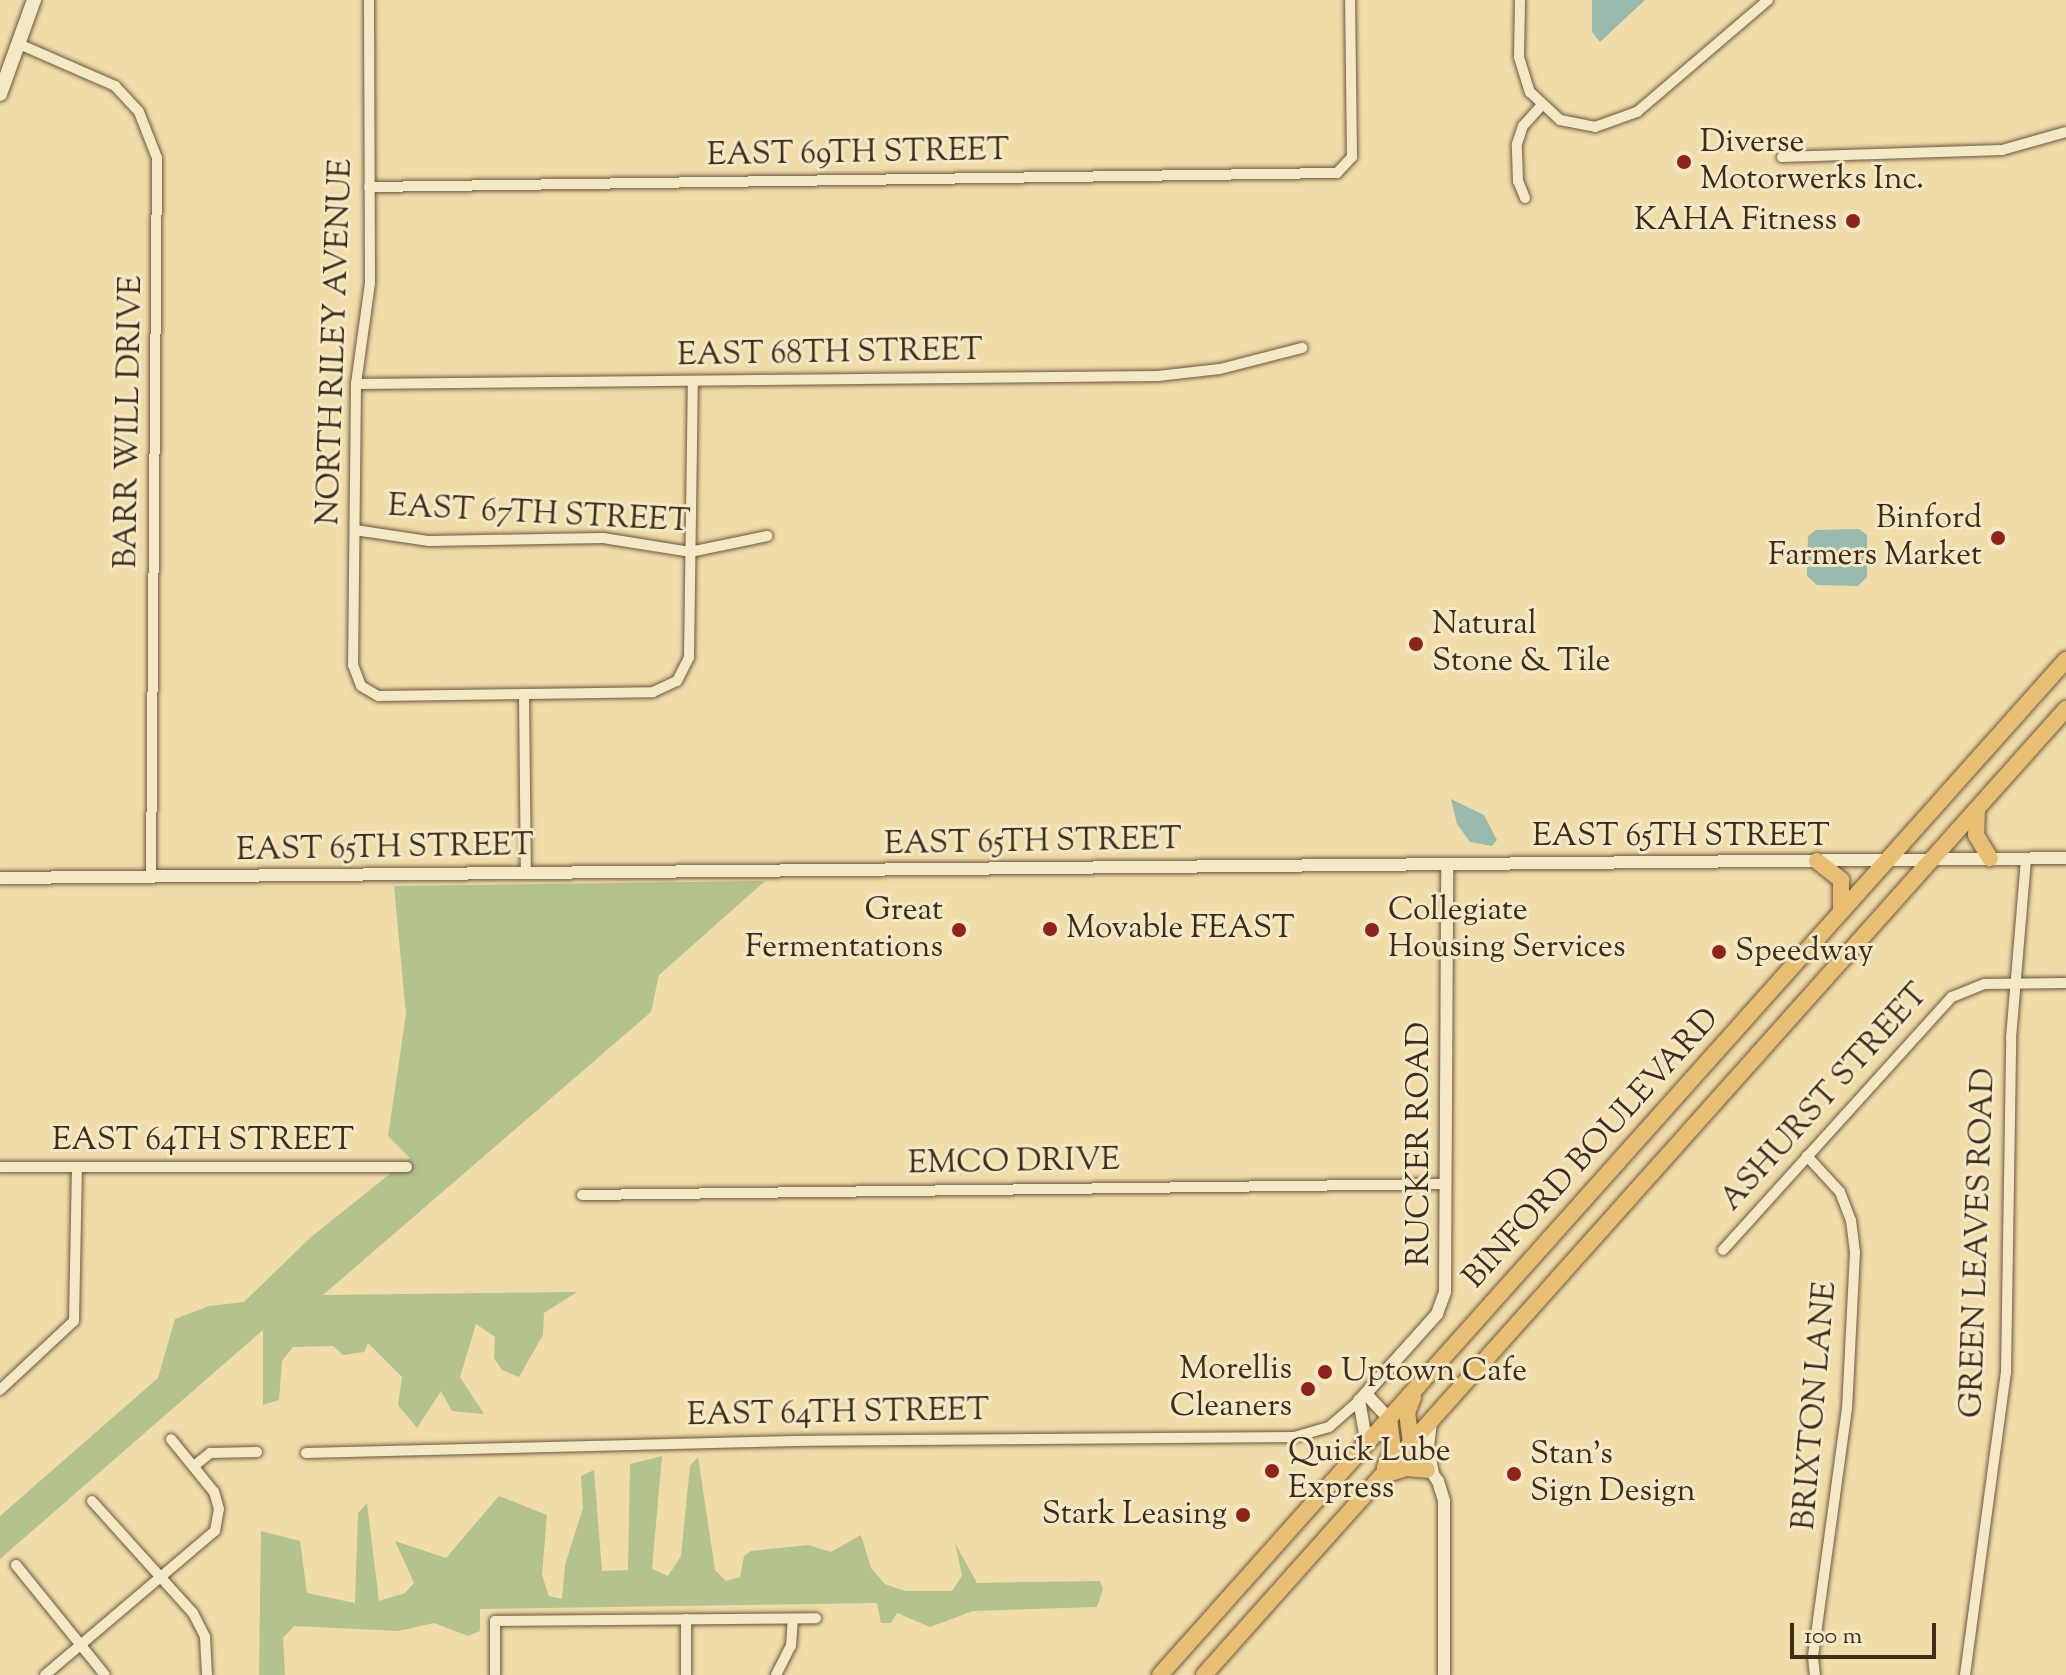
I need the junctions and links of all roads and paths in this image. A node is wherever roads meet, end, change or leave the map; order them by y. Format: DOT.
graph roads {
  1 [pos="34,0"];
  2 [pos="369,0"];
  3 [pos="1350,0"];
  4 [pos="1520,0"];
  5 [pos="1768,0"];
  6 [pos="19,44"];
  7 [pos="0,94"];
  8 [pos="1541,106"];
  9 [pos="2066,132"];
  10 [pos="1782,157"];
  11 [pos="369,187"];
  12 [pos="1525,198"];
  13 [pos="1302,348"];
  14 [pos="693,381"];
  15 [pos="356,384"];
  16 [pos="355,530"];
  17 [pos="767,536"];
  18 [pos="690,552"];
  19 [pos="2066,660"];
  20 [pos="524,694"];
  21 [pos="2066,709"];
  22 [pos="1977,809"];
  23 [pos="1990,858"];
  24 [pos="2026,858"];
  25 [pos="2066,858"];
  26 [pos="1932,859"];
  27 [pos="1817,861"];
  28 [pos="1887,861"];
  29 [pos="1447,865"];
  30 [pos="526,873"];
  31 [pos="151,877"];
  32 [pos="0,878"];
  33 [pos="1841,912"];
  34 [pos="2015,983"];
  35 [pos="2066,983"];
  36 [pos="1807,1156"];
  37 [pos="0,1167"];
  38 [pos="407,1167"];
  39 [pos="77,1168"];
  40 [pos="1446,1184"];
  41 [pos="582,1195"];
  42 [pos="1723,1250"];
  43 [pos="1417,1388"];
  44 [pos="0,1390"];
  45 [pos="1362,1398"];
  46 [pos="1389,1419"];
  47 [pos="1431,1422"];
  48 [pos="171,1439"];
  49 [pos="1411,1444"];
  50 [pos="257,1452"];
  51 [pos="1360,1452"];
  52 [pos="306,1453"];
  53 [pos="194,1466"];
  54 [pos="1430,1472"];
  55 [pos="1380,1478"];
  56 [pos="92,1501"];
  57 [pos="16,1565"];
  58 [pos="160,1581"];
  59 [pos="816,1618"];
  60 [pos="686,1619"];
  61 [pos="793,1619"];
  62 [pos="81,1644"];
  63 [pos="45,1675"];
  64 [pos="105,1675"];
  65 [pos="207,1675"];
  66 [pos="495,1675"];
  67 [pos="686,1675"];
  68 [pos="776,1675"];
  69 [pos="1160,1675"];
  70 [pos="1204,1675"];
  71 [pos="1444,1675"];
  72 [pos="1815,1675"];
  73 [pos="1965,1675"];
  1 -- 6 [label="main road"];
  2 -- 11 [label="street, NORTH RILEY AVENUE"];
  3 -- 11 [label="street, EAST 69TH STREET"];
  4 -- 8 [label="street"];
  5 -- 8 [label="street"];
  6 -- 7 [label="main road"];
  6 -- 31 [label="street, BARR WILL DRIVE"];
  8 -- 12 [label="street"];
  9 -- 10 [label="street"];
  11 -- 15 [label="street, NORTH RILEY AVENUE"];
  13 -- 14 [label="street, EAST 68TH STREET"];
  14 -- 15 [label="street, EAST 68TH STREET"];
  14 -- 18 [label="street"];
  15 -- 16 [label="street, NORTH RILEY AVENUE"];
  16 -- 18 [label="street, EAST 67TH STREET"];
  16 -- 20 [label="street, NORTH RILEY AVENUE"];
  17 -- 18 [label="street, EAST 67TH STREET"];
  18 -- 20 [label="street"];
  19 -- 28 [label="main road, BINFORD BOULEVARD"];
  20 -- 30 [label="street"];
  21 -- 22 [label="main road, BINFORD BOULEVARD"];
  22 -- 23 [label="main road"];
  22 -- 26 [label="main road, BINFORD BOULEVARD"];
  23 -- 24 [label="street, EAST 65TH STREET"];
  23 -- 26 [label="street, EAST 65TH STREET"];
  24 -- 25 [label="street, EAST 65TH STREET"];
  24 -- 34 [label="street, GREEN LEAVES ROAD"];
  26 -- 28 [label="street, EAST 65TH STREET"];
  26 -- 47 [label="main road, BINFORD BOULEVARD"];
  27 -- 28 [label="street, EAST 65TH STREET"];
  27 -- 29 [label="street, EAST 65TH STREET"];
  27 -- 33 [label="main road"];
  28 -- 33 [label="main road, BINFORD BOULEVARD"];
  29 -- 30 [label="street, EAST 65TH STREET"];
  29 -- 40 [label="street, RUCKER ROAD"];
  30 -- 31 [label="street, EAST 65TH STREET"];
  31 -- 32 [label="street, EAST 65TH STREET"];
  33 -- 43 [label="main road, BINFORD BOULEVARD"];
  34 -- 35 [label="street, ASHURST STREET"];
  34 -- 36 [label="street, ASHURST STREET"];
  34 -- 73 [label="street, GREEN LEAVES ROAD"];
  36 -- 42 [label="street, ASHURST STREET"];
  36 -- 72 [label="street, BRIXTON LANE"];
  37 -- 39 [label="street, EAST 64TH STREET"];
  38 -- 39 [label="street, EAST 64TH STREET"];
  39 -- 44 [label="street"];
  40 -- 41 [label="street, EMCO DRIVE"];
  40 -- 45 [label="street, RUCKER ROAD"];
  43 -- 46 [label="main road, BINFORD BOULEVARD"];
  43 -- 49 [label="main road"];
  45 -- 46 [label="street"];
  45 -- 51 [label="street"];
  45 -- 52 [label="street, EAST 64TH STREET"];
  46 -- 51 [label="main road, BINFORD BOULEVARD"];
  46 -- 55 [label="main road"];
  47 -- 49 [label="main road, BINFORD BOULEVARD"];
  47 -- 54 [label="street"];
  48 -- 53 [label="street"];
  49 -- 54 [label="street"];
  49 -- 55 [label="main road, BINFORD BOULEVARD"];
  50 -- 53 [label="street"];
  51 -- 69 [label="main road, BINFORD BOULEVARD"];
  53 -- 58 [label="street"];
  54 -- 55 [label="main road"];
  54 -- 71 [label="street"];
  55 -- 70 [label="main road, BINFORD BOULEVARD"];
  56 -- 58 [label="street"];
  57 -- 62 [label="street"];
  58 -- 62 [label="street"];
  58 -- 65 [label="street"];
  59 -- 61 [label="street"];
  60 -- 61 [label="street"];
  60 -- 66 [label="street"];
  60 -- 67 [label="street"];
  61 -- 68 [label="street"];
  62 -- 63 [label="street"];
  62 -- 64 [label="street"];
}
